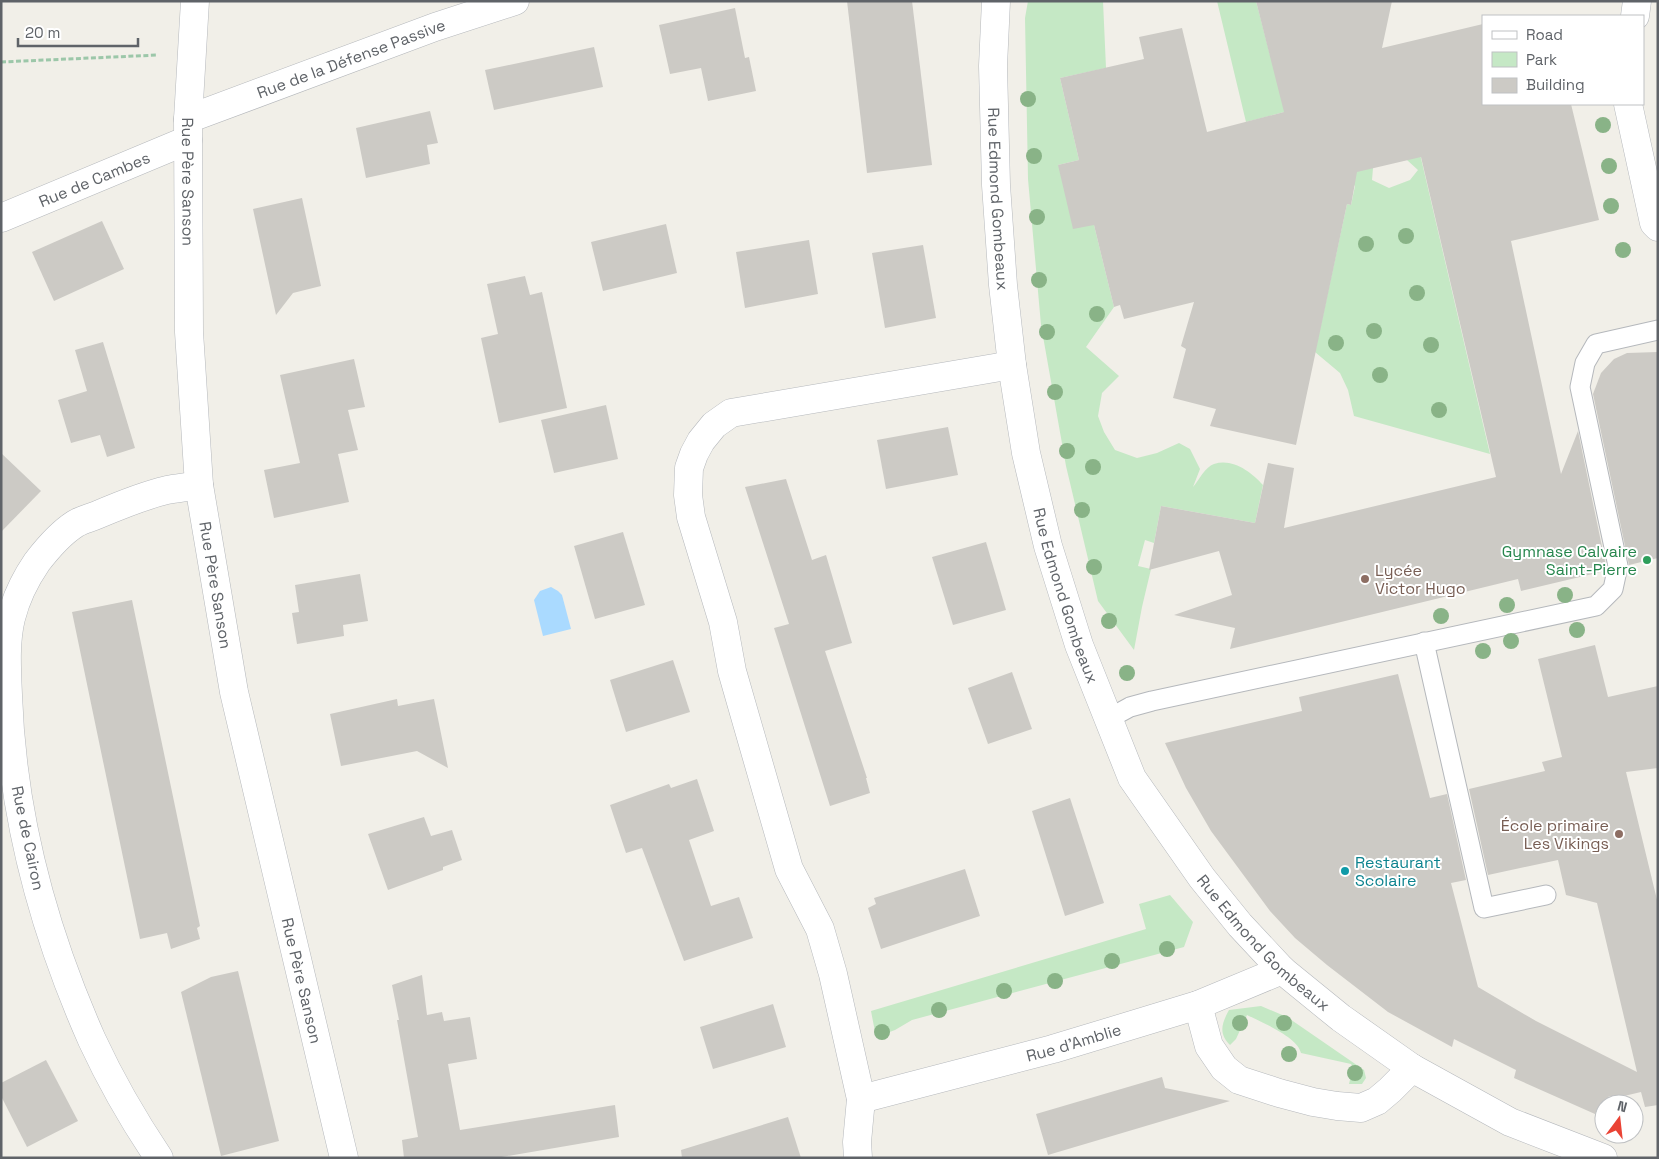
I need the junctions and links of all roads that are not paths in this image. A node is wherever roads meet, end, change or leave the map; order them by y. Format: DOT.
graph roads {
  1 [pos="195,1"];
  2 [pos="515,1"];
  3 [pos="996,1"];
  4 [pos="1637,1"];
  5 [pos="1636,15"];
  6 [pos="1628,105"];
  7 [pos="188,130"];
  8 [pos="1,218"];
  9 [pos="1658,226"];
  10 [pos="1658,330"];
  11 [pos="1012,365"];
  12 [pos="199,485"];
  13 [pos="1424,642"];
  14 [pos="1108,719"];
  15 [pos="1546,895"];
  16 [pos="1282,970"];
  17 [pos="1198,1005"];
  18 [pos="1412,1068"];
  19 [pos="860,1099"];
  20 [pos="159,1158"];
  21 [pos="344,1158"];
  22 [pos="858,1158"];
  23 [pos="1603,1158"];
  1 -- 7 [label="street, Rue Père Sanson"];
  2 -- 7 [label="street, Rue de la Défense Passive"];
  3 -- 11 [label="street, Rue Edmond Gombeaux"];
  4 -- 5 [label="street"];
  6 -- 9 [label="street"];
  7 -- 8 [label="street, Rue de Cambes"];
  7 -- 12 [label="street, Rue Père Sanson"];
  10 -- 13 [label="lane"];
  11 -- 14 [label="street, Rue Edmond Gombeaux"];
  11 -- 19 [label="street"];
  12 -- 20 [label="street, Rue de Cairon"];
  12 -- 21 [label="street, Rue Père Sanson"];
  13 -- 14 [label="lane"];
  13 -- 15 [label="lane"];
  14 -- 16 [label="street, Rue Edmond Gombeaux"];
  16 -- 17 [label="street, Rue d'Amblie"];
  16 -- 18 [label="street, Rue Edmond Gombeaux"];
  17 -- 18 [label="street"];
  17 -- 19 [label="street, Rue d'Amblie"];
  18 -- 23 [label="street, Rue Edmond Gombeaux"];
  19 -- 22 [label="street"];
}
